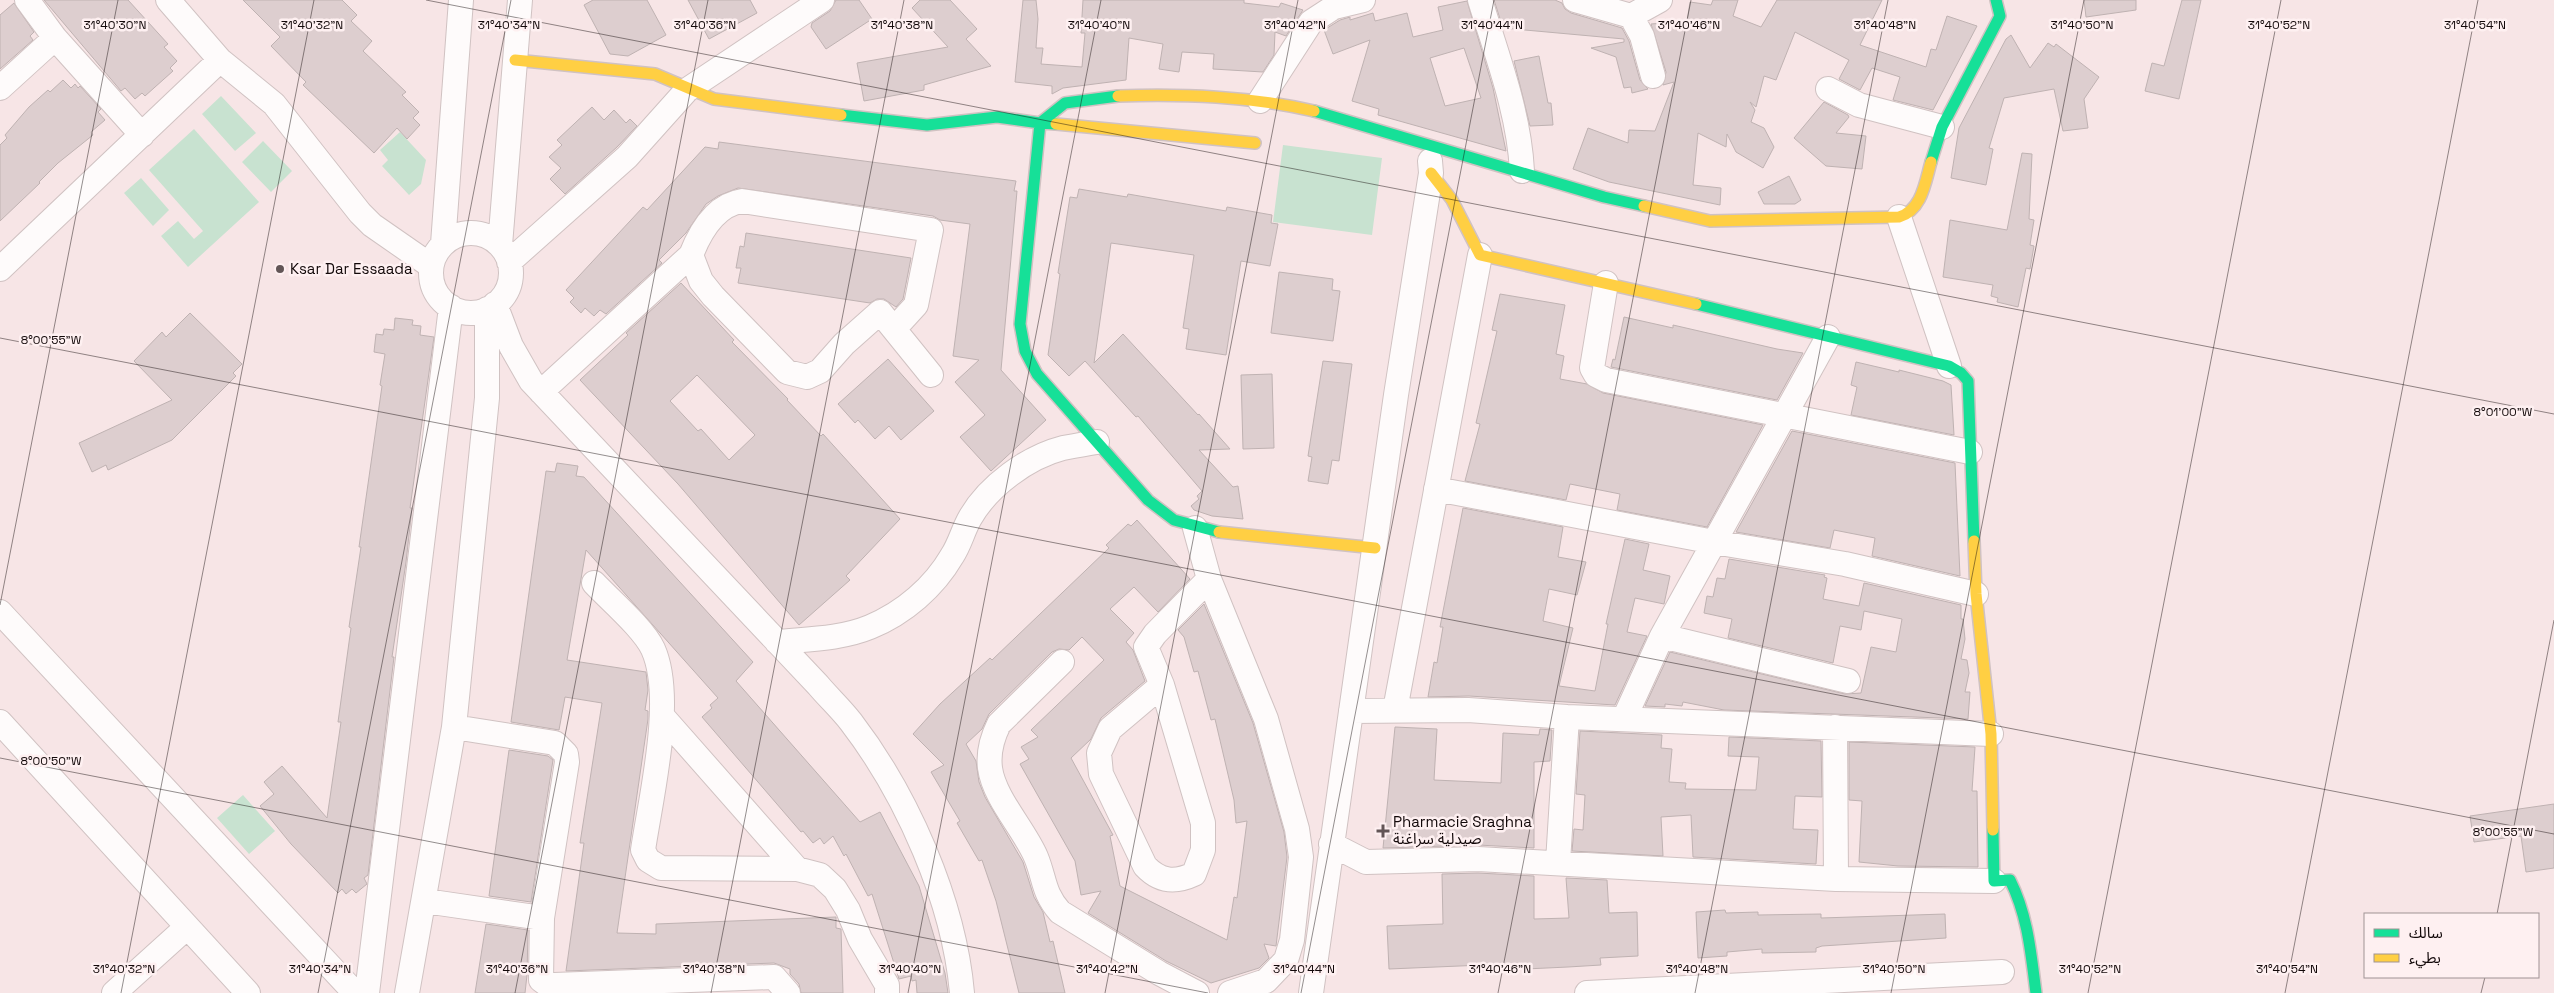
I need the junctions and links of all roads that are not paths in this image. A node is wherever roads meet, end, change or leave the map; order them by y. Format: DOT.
graph roads {
  1 [pos="28,0"];
  2 [pos="168,0"];
  3 [pos="461,0"];
  4 [pos="520,0"];
  5 [pos="822,0"];
  6 [pos="1363,0"];
  7 [pos="1480,0"];
  8 [pos="1575,0"];
  9 [pos="1660,0"];
  10 [pos="1996,0"];
  11 [pos="1631,16"];
  12 [pos="55,38"];
  13 [pos="220,60"];
  14 [pos="515,60"];
  15 [pos="1653,76"];
  16 [pos="0,88"];
  17 [pos="1828,89"];
  18 [pos="687,90"];
  19 [pos="1260,101"];
  20 [pos="1040,123"];
  21 [pos="1942,127"];
  22 [pos="142,135"];
  23 [pos="1255,143"];
  24 [pos="1428,146"];
  25 [pos="1522,171"];
  26 [pos="1431,173"];
  27 [pos="1899,217"];
  28 [pos="443,244"];
  29 [pos="505,253"];
  30 [pos="1480,255"];
  31 [pos="691,256"];
  32 [pos="431,266"];
  33 [pos="0,269"];
  34 [pos="1606,283"];
  35 [pos="491,306"];
  36 [pos="451,308"];
  37 [pos="895,328"];
  38 [pos="1828,337"];
  39 [pos="1949,366"];
  40 [pos="932,375"];
  41 [pos="541,392"];
  42 [pos="1786,414"];
  43 [pos="1096,442"];
  44 [pos="1970,452"];
  45 [pos="1436,489"];
  46 [pos="1195,528"];
  47 [pos="1714,542"];
  48 [pos="1375,548"];
  49 [pos="1210,579"];
  50 [pos="594,584"];
  51 [pos="1976,594"];
  52 [pos="0,612"];
  53 [pos="1662,636"];
  54 [pos="777,642"];
  55 [pos="1062,662"];
  56 [pos="1848,681"];
  57 [pos="1162,685"];
  58 [pos="1395,710"];
  59 [pos="1351,711"];
  60 [pos="663,716"];
  61 [pos="1567,717"];
  62 [pos="1624,719"];
  63 [pos="0,722"];
  64 [pos="454,727"];
  65 [pos="1835,727"];
  66 [pos="1991,734"];
  67 [pos="1331,844"];
  68 [pos="1558,862"];
  69 [pos="797,869"];
  70 [pos="1836,879"];
  71 [pos="1994,881"];
  72 [pos="424,902"];
  73 [pos="542,918"];
  74 [pos="187,926"];
  75 [pos="2002,972"];
  76 [pos="1685,991"];
  77 [pos="114,993"];
  78 [pos="248,993"];
  79 [pos="355,993"];
  80 [pos="367,993"];
  81 [pos="407,993"];
  82 [pos="788,993"];
  83 [pos="887,993"];
  84 [pos="962,993"];
  85 [pos="1197,993"];
  86 [pos="1230,993"];
  87 [pos="1311,993"];
  88 [pos="1588,993"];
  89 [pos="2036,993"];
  1 -- 12 [label="street"];
  2 -- 13 [label="street"];
  3 -- 28 [label="street"];
  4 -- 14 [label="street"];
  5 -- 18 [label="street"];
  6 -- 19 [label="street"];
  7 -- 25 [label="street"];
  8 -- 11 [label="street"];
  9 -- 11 [label="street"];
  10 -- 21 [label="street"];
  11 -- 15 [label="street"];
  12 -- 16 [label="street"];
  12 -- 22 [label="street"];
  13 -- 22 [label="street"];
  13 -- 32 [label="street"];
  14 -- 18 [label="street"];
  14 -- 29 [label="street"];
  17 -- 21 [label="street"];
  18 -- 20 [label="street"];
  18 -- 29 [label="street"];
  19 -- 20 [label="street"];
  19 -- 24 [label="street"];
  20 -- 23 [label="street"];
  20 -- 43 [label="street"];
  21 -- 27 [label="street"];
  22 -- 33 [label="street"];
  24 -- 25 [label="street"];
  24 -- 26 [label="street"];
  25 -- 27 [label="street"];
  26 -- 30 [label="street"];
  26 -- 48 [label="street"];
  27 -- 39 [label="street"];
  28 -- 29 [label="street"];
  28 -- 32 [label="street"];
  29 -- 35 [label="street"];
  30 -- 34 [label="street"];
  30 -- 45 [label="street"];
  31 -- 37 [label="street"];
  31 -- 37 [label="street"];
  31 -- 41 [label="street"];
  32 -- 36 [label="street"];
  34 -- 38 [label="street"];
  34 -- 42 [label="street"];
  35 -- 36 [label="street"];
  35 -- 41 [label="street"];
  35 -- 64 [label="street"];
  36 -- 80 [label="street"];
  37 -- 40 [label="street"];
  38 -- 39 [label="street"];
  38 -- 42 [label="street"];
  39 -- 44 [label="street"];
  41 -- 54 [label="street"];
  42 -- 44 [label="street"];
  42 -- 47 [label="street"];
  43 -- 46 [label="street"];
  43 -- 54 [label="street"];
  44 -- 51 [label="street"];
  45 -- 47 [label="street"];
  45 -- 58 [label="street"];
  46 -- 48 [label="street"];
  46 -- 49 [label="street"];
  47 -- 51 [label="street"];
  47 -- 53 [label="street"];
  48 -- 59 [label="street"];
  49 -- 57 [label="street"];
  49 -- 86 [label="street"];
  50 -- 60 [label="street"];
  51 -- 66 [label="street"];
  52 -- 79 [label="street"];
  53 -- 56 [label="street"];
  53 -- 62 [label="street"];
  54 -- 84 [label="street"];
  55 -- 85 [label="street"];
  57 -- 57 [label="street"];
  58 -- 59 [label="street"];
  58 -- 61 [label="street"];
  59 -- 67 [label="street"];
  60 -- 69 [label="street"];
  60 -- 69 [label="street"];
  61 -- 62 [label="street"];
  61 -- 68 [label="street"];
  62 -- 65 [label="street"];
  63 -- 74 [label="street"];
  64 -- 72 [label="street"];
  64 -- 73 [label="street"];
  65 -- 66 [label="street"];
  65 -- 70 [label="street"];
  66 -- 71 [label="street"];
  67 -- 68 [label="street"];
  67 -- 87 [label="street"];
  68 -- 70 [label="street"];
  69 -- 83 [label="street"];
  70 -- 71 [label="street"];
  71 -- 89 [label="street"];
  72 -- 73 [label="street"];
  72 -- 81 [label="street"];
  73 -- 82 [label="street"];
  74 -- 77 [label="street"];
  74 -- 78 [label="street"];
  75 -- 76 [label="street"];
  76 -- 88 [label="street"];
}
